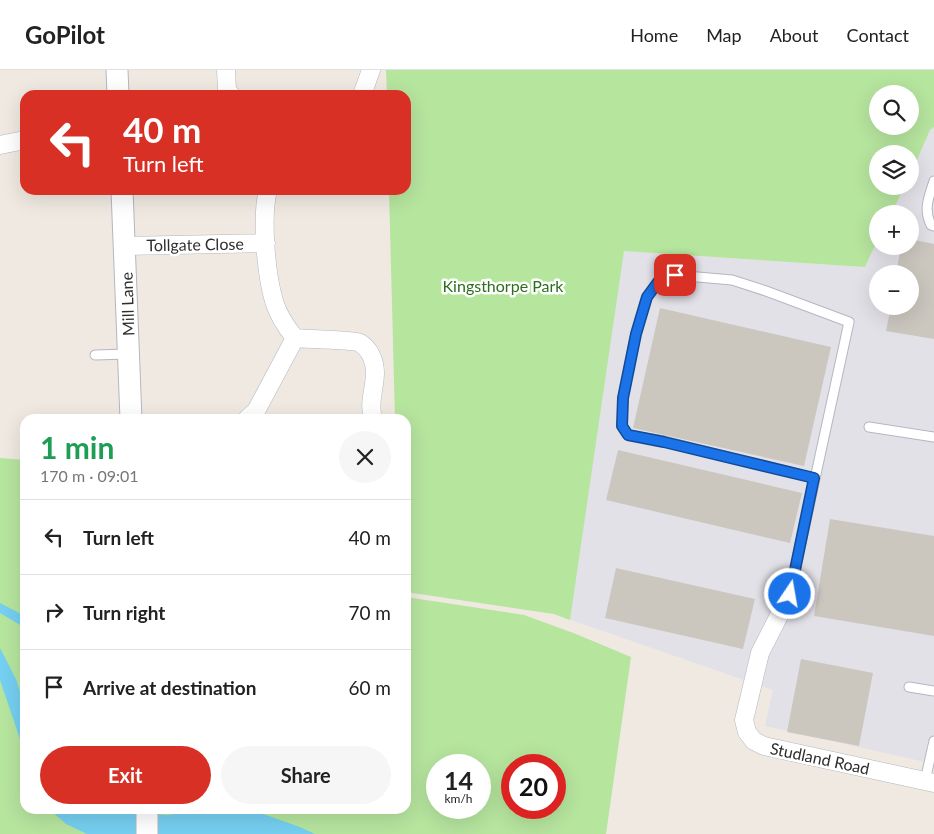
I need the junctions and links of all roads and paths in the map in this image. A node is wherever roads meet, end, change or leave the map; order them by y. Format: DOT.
graph roads {
  1 [pos="116,70"];
  2 [pos="226,70"];
  3 [pos="371,70"];
  4 [pos="118,90"];
  5 [pos="227,90"];
  6 [pos="364,90"];
  7 [pos="20,141"];
  8 [pos="0,146"];
  9 [pos="934,181"];
  10 [pos="122,195"];
  11 [pos="267,195"];
  12 [pos="934,226"];
  13 [pos="266,243"];
  14 [pos="125,246"];
  15 [pos="295,338"];
  16 [pos="128,354"];
  17 [pos="95,355"];
  18 [pos="131,414"];
  19 [pos="253,414"];
  20 [pos="371,414"];
  21 [pos="869,427"];
  22 [pos="934,437"];
  23 [pos="814,478"];
  24 [pos="790,594"];
  25 [pos="909,687"];
  26 [pos="934,691"];
  27 [pos="934,741"];
  28 [pos="930,782"];
  29 [pos="147,814"];
  30 [pos="147,834"];
  1 -- 4 [label="street"];
  2 -- 5 [label="street"];
  3 -- 6 [label="street"];
  7 -- 8 [label="street"];
  9 -- 12 [label="lane"];
  10 -- 14 [label="street, Mill Lane"];
  11 -- 13 [label="street, Tollgate Close"];
  13 -- 14 [label="street, Tollgate Close"];
  13 -- 15 [label="street, Tollgate Close"];
  14 -- 16 [label="street, Mill Lane"];
  15 -- 19 [label="street"];
  15 -- 20 [label="street"];
  16 -- 17 [label="lane"];
  16 -- 18 [label="street, Mill Lane"];
  21 -- 22 [label="lane"];
  23 -- 23 [label="lane"];
  23 -- 24 [label="lane"];
  24 -- 28 [label="street, Studland Road"];
  25 -- 26 [label="lane"];
  27 -- 28 [label="lane, Studland Road"];
  29 -- 30 [label="street"];
}
